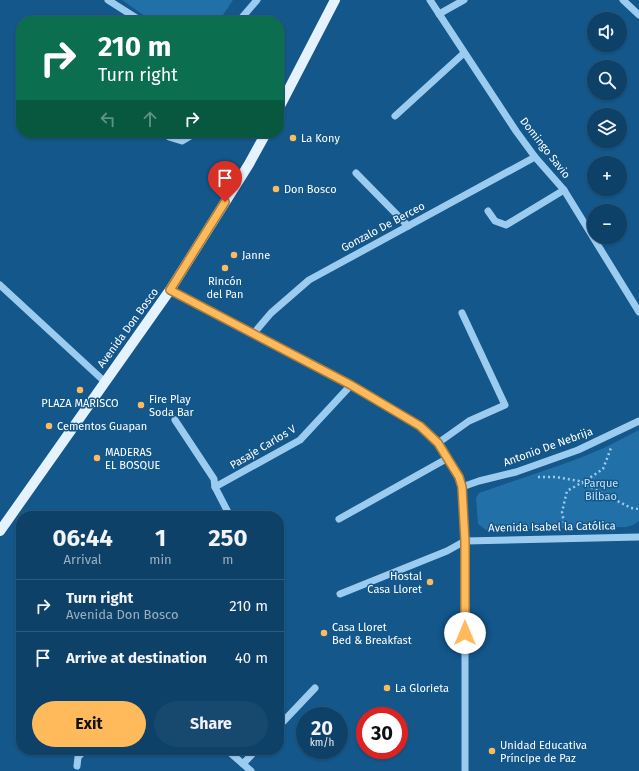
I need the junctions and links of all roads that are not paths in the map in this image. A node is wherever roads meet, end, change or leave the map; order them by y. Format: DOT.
graph roads {
  1 [pos="108,0"];
  2 [pos="257,0"];
  3 [pos="335,0"];
  4 [pos="430,0"];
  5 [pos="464,0"];
  6 [pos="622,0"];
  7 [pos="439,14"];
  8 [pos="639,14"];
  9 [pos="133,16"];
  10 [pos="243,16"];
  11 [pos="464,53"];
  12 [pos="284,97"];
  13 [pos="394,116"];
  14 [pos="169,138"];
  15 [pos="187,138"];
  16 [pos="263,138"];
  17 [pos="535,157"];
  18 [pos="356,173"];
  19 [pos="564,190"];
  20 [pos="488,211"];
  21 [pos="408,226"];
  22 [pos="0,285"];
  23 [pos="170,290"];
  24 [pos="639,312"];
  25 [pos="462,313"];
  26 [pos="254,333"];
  27 [pos="105,382"];
  28 [pos="351,385"];
  29 [pos="175,420"];
  30 [pos="639,421"];
  31 [pos="438,443"];
  32 [pos="448,458"];
  33 [pos="215,487"];
  34 [pos="462,487"];
  35 [pos="227,511"];
  36 [pos="339,519"];
  37 [pos="0,531"];
  38 [pos="639,536"];
  39 [pos="465,541"];
  40 [pos="340,594"];
  41 [pos="315,688"];
  42 [pos="284,721"];
  43 [pos="80,755"];
  44 [pos="233,755"];
  45 [pos="251,755"];
  46 [pos="243,764"];
  47 [pos="76,766"];
  48 [pos="252,771"];
  49 [pos="465,771"];
  1 -- 9 [label="street"];
  2 -- 10 [label="street"];
  3 -- 12 [label="main road"];
  4 -- 7 [label="street, Domingo Savio"];
  5 -- 7 [label="street"];
  6 -- 8 [label="street"];
  7 -- 11 [label="street, Domingo Savio"];
  11 -- 13 [label="street"];
  11 -- 17 [label="street, Domingo Savio"];
  14 -- 15 [label="street"];
  16 -- 23 [label="main road, Avenida Don Bosco"];
  17 -- 19 [label="street, Domingo Savio"];
  17 -- 21 [label="street, Gonzalo De Berceo"];
  18 -- 21 [label="street"];
  19 -- 20 [label="street"];
  19 -- 24 [label="street, Domingo Savio"];
  21 -- 26 [label="street, Gonzalo De Berceo"];
  22 -- 27 [label="street"];
  23 -- 26 [label="street"];
  23 -- 27 [label="main road, Avenida Don Bosco"];
  25 -- 31 [label="street"];
  26 -- 28 [label="street"];
  27 -- 37 [label="main road, Avenida Don Bosco"];
  28 -- 31 [label="street"];
  28 -- 33 [label="street, Pasaje Carlos V"];
  29 -- 33 [label="street"];
  30 -- 34 [label="street, Antonio De Nebrija"];
  31 -- 32 [label="street"];
  32 -- 34 [label="street"];
  32 -- 36 [label="street"];
  33 -- 35 [label="street"];
  34 -- 39 [label="street"];
  38 -- 39 [label="street, Avenida Isabel la Católica"];
  39 -- 40 [label="street"];
  39 -- 49 [label="street"];
  41 -- 42 [label="street"];
  43 -- 47 [label="street"];
  44 -- 46 [label="street"];
  45 -- 46 [label="street"];
  46 -- 48 [label="street"];
}
